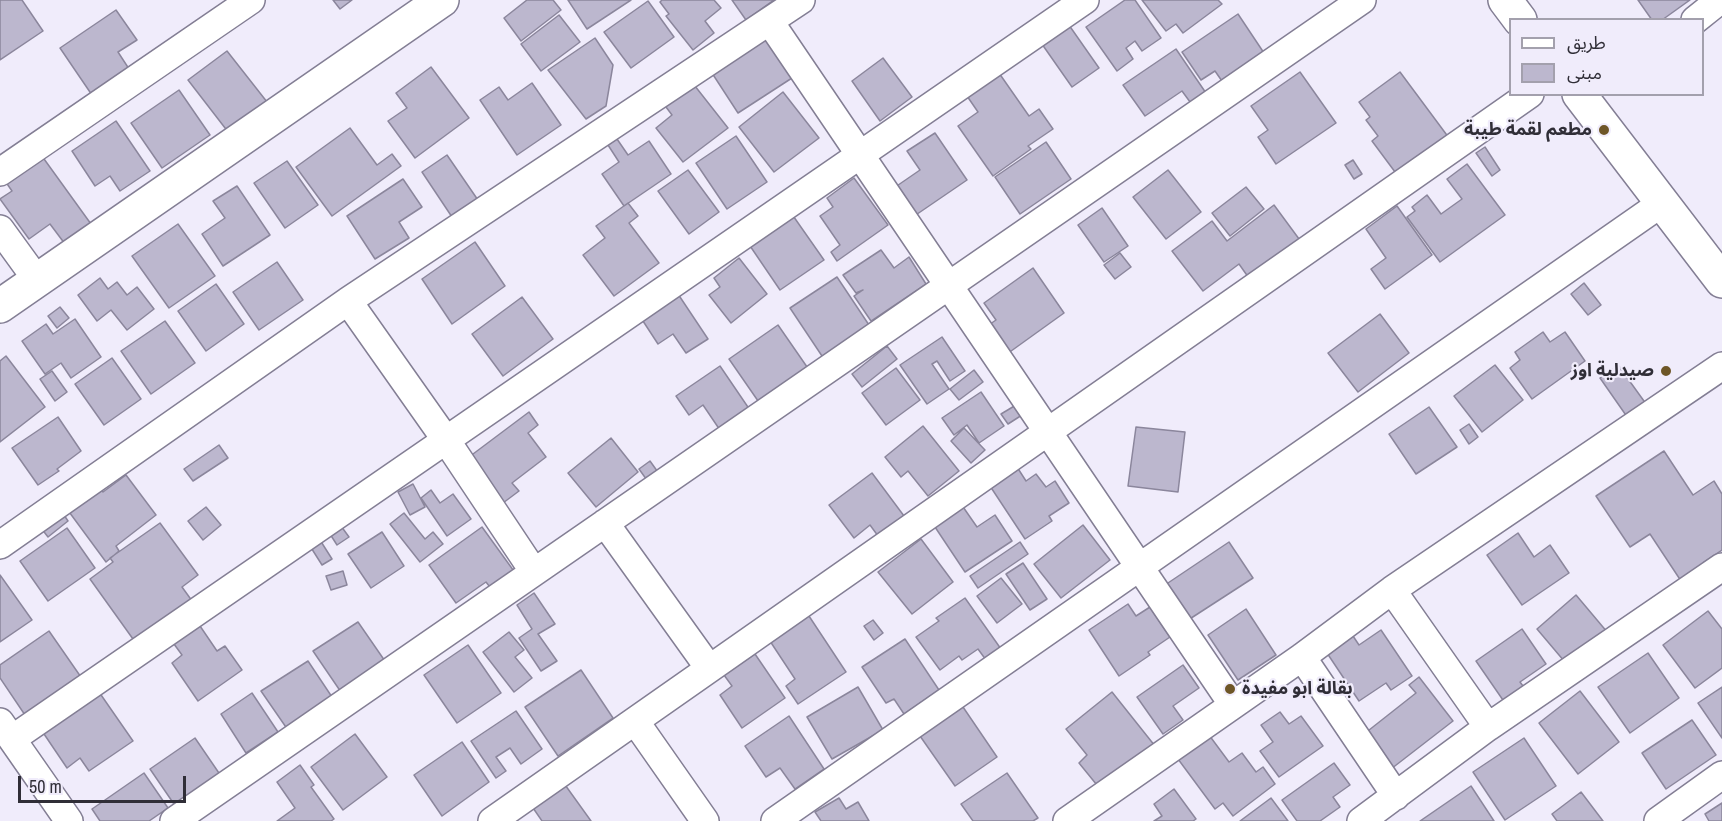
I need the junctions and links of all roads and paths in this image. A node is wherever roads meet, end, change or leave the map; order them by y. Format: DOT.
graph roads {
  1 [pos="251,0"];
  2 [pos="442,0"];
  3 [pos="801,0"];
  4 [pos="1085,0"];
  5 [pos="1362,0"];
  6 [pos="1505,0"];
  7 [pos="1720,0"];
  8 [pos="1518,18"];
  9 [pos="1698,18"];
  10 [pos="770,22"];
  11 [pos="1527,96"];
  12 [pos="1589,98"];
  13 [pos="859,155"];
  14 [pos="0,172"];
  15 [pos="1662,203"];
  16 [pos="0,229"];
  17 [pos="37,280"];
  18 [pos="1722,281"];
  19 [pos="948,285"];
  20 [pos="348,301"];
  21 [pos="0,306"];
  22 [pos="1722,366"];
  23 [pos="1048,432"];
  24 [pos="446,440"];
  25 [pos="605,523"];
  26 [pos="0,545"];
  27 [pos="1140,567"];
  28 [pos="1722,567"];
  29 [pos="534,572"];
  30 [pos="1392,590"];
  31 [pos="1302,657"];
  32 [pos="709,669"];
  33 [pos="1233,705"];
  34 [pos="635,721"];
  35 [pos="1488,727"];
  36 [pos="6,730"];
  37 [pos="1722,775"];
  38 [pos="1396,796"];
  39 [pos="69,821"];
  40 [pos="174,821"];
  41 [pos="492,821"];
  42 [pos="705,821"];
  43 [pos="775,821"];
  44 [pos="1066,821"];
  45 [pos="1361,821"];
  46 [pos="1658,821"];
  1 -- 14 [label="street"];
  2 -- 17 [label="street"];
  3 -- 10 [label="street"];
  4 -- 13 [label="street"];
  5 -- 19 [label="street"];
  6 -- 8 [label="street"];
  7 -- 9 [label="street"];
  10 -- 13 [label="street"];
  10 -- 20 [label="street"];
  11 -- 23 [label="street"];
  12 -- 15 [label="street"];
  13 -- 19 [label="street"];
  13 -- 24 [label="street"];
  15 -- 18 [label="street"];
  15 -- 27 [label="street"];
  16 -- 17 [label="street"];
  17 -- 21 [label="street"];
  19 -- 23 [label="street"];
  19 -- 25 [label="street"];
  20 -- 24 [label="street"];
  20 -- 26 [label="street"];
  22 -- 30 [label="street"];
  23 -- 27 [label="street"];
  23 -- 32 [label="street"];
  24 -- 29 [label="street"];
  24 -- 36 [label="street"];
  25 -- 29 [label="street"];
  25 -- 32 [label="street"];
  27 -- 33 [label="street"];
  27 -- 43 [label="street"];
  28 -- 35 [label="street"];
  29 -- 40 [label="street"];
  30 -- 31 [label="street"];
  30 -- 35 [label="street"];
  31 -- 33 [label="street"];
  31 -- 38 [label="street"];
  32 -- 34 [label="street"];
  33 -- 44 [label="street"];
  34 -- 41 [label="street"];
  34 -- 42 [label="street"];
  35 -- 38 [label="street"];
  36 -- 39 [label="street"];
  37 -- 46 [label="street"];
  38 -- 45 [label="street"];
}
